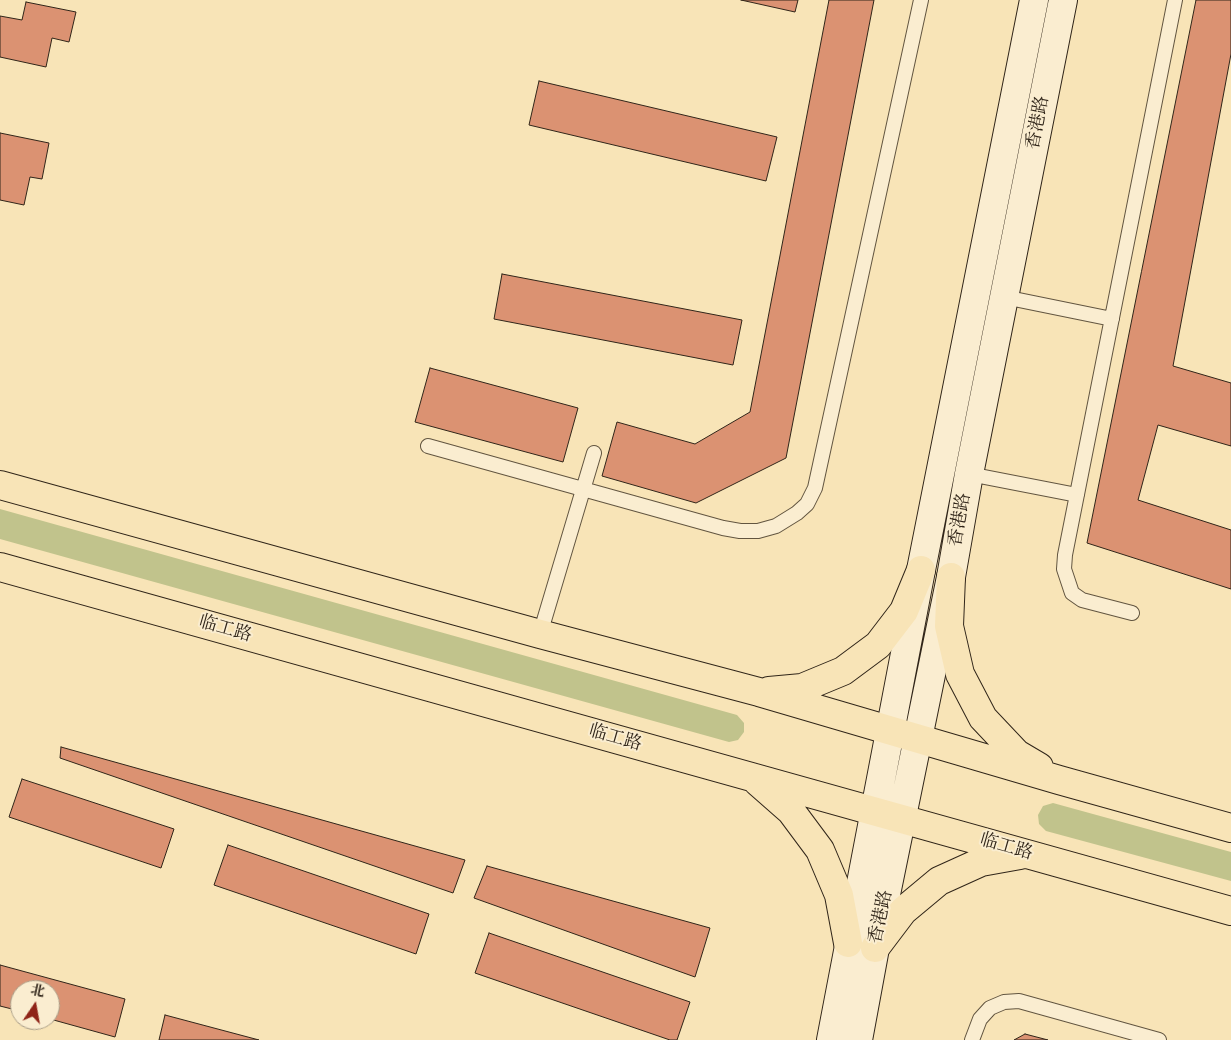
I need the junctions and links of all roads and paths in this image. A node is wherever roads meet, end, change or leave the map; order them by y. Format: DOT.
graph roads {
  1 [pos="921,0"];
  2 [pos="1034,0"];
  3 [pos="1063,0"];
  4 [pos="1175,0"];
  5 [pos="1004,297"];
  6 [pos="1112,319"];
  7 [pos="428,446"];
  8 [pos="594,453"];
  9 [pos="969,474"];
  10 [pos="0,485"];
  11 [pos="583,489"];
  12 [pos="1077,494"];
  13 [pos="0,567"];
  14 [pos="921,570"];
  15 [pos="951,577"];
  16 [pos="1132,614"];
  17 [pos="540,634"];
  18 [pos="759,692"];
  19 [pos="890,730"];
  20 [pos="918,739"];
  21 [pos="753,778"];
  22 [pos="1059,780"];
  23 [pos="874,811"];
  24 [pos="902,819"];
  25 [pos="1231,828"];
  26 [pos="1026,853"];
  27 [pos="1231,910"];
  28 [pos="848,943"];
  29 [pos="875,948"];
  30 [pos="831,1040"];
  31 [pos="858,1040"];
  32 [pos="972,1040"];
  33 [pos="1159,1040"];
  1 -- 11 [label="lane"];
  2 -- 14 [label="main road, 香港路"];
  3 -- 5 [label="main road, 香港路"];
  4 -- 6 [label="lane"];
  5 -- 6 [label="lane"];
  5 -- 9 [label="main road, 香港路"];
  6 -- 12 [label="lane"];
  7 -- 11 [label="lane"];
  8 -- 11 [label="lane"];
  9 -- 12 [label="lane"];
  9 -- 15 [label="main road, 香港路"];
  10 -- 17 [label="main road"];
  11 -- 17 [label="lane"];
  12 -- 16 [label="lane"];
  13 -- 21 [label="main road, 临工路"];
  14 -- 18 [label="main road"];
  14 -- 19 [label="main road, 香港路"];
  15 -- 20 [label="main road, 香港路"];
  15 -- 22 [label="main road"];
  17 -- 18 [label="main road"];
  18 -- 19 [label="main road"];
  19 -- 20 [label="main road"];
  19 -- 23 [label="main road, 香港路"];
  20 -- 22 [label="main road"];
  20 -- 24 [label="main road, 香港路"];
  21 -- 23 [label="main road, 临工路"];
  21 -- 28 [label="main road"];
  22 -- 25 [label="main road"];
  23 -- 24 [label="main road, 临工路"];
  23 -- 28 [label="main road, 香港路"];
  24 -- 26 [label="main road, 临工路"];
  24 -- 29 [label="main road, 香港路"];
  26 -- 27 [label="main road, 临工路"];
  26 -- 29 [label="main road"];
  28 -- 30 [label="main road, 香港路"];
  29 -- 31 [label="main road, 香港路"];
  32 -- 33 [label="lane"];
}
